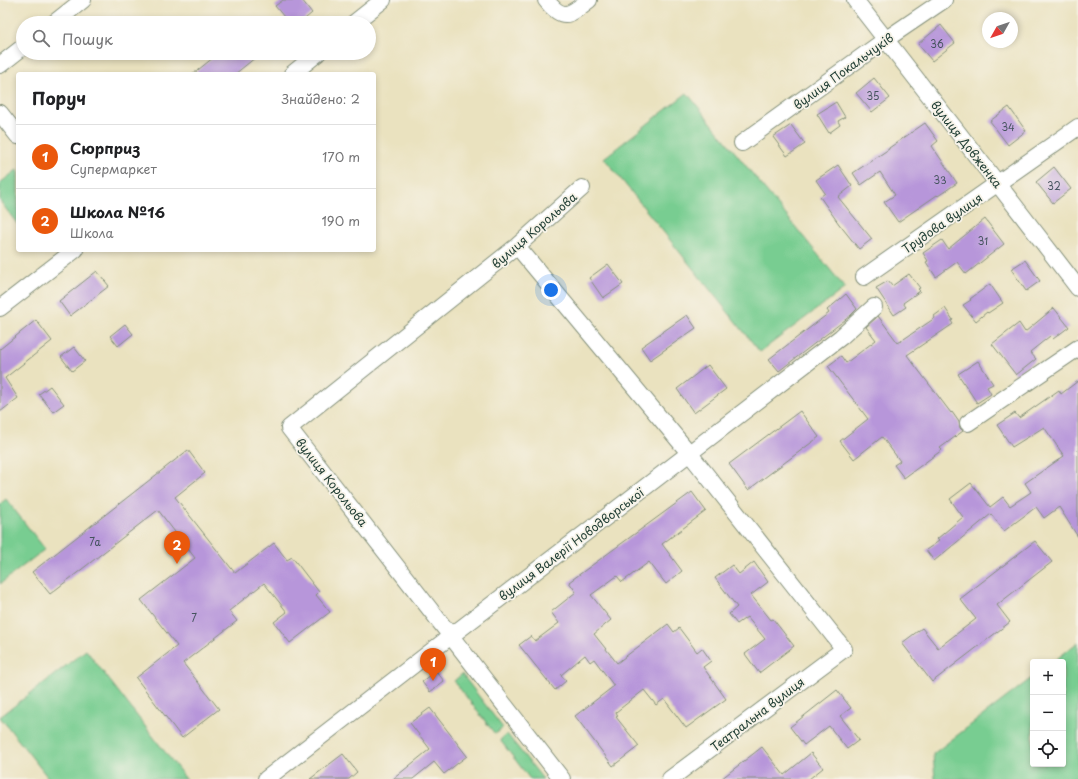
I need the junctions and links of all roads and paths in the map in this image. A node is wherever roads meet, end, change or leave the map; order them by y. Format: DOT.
graph roads {
  1 [pos="83,0"];
  2 [pos="383,0"];
  3 [pos="546,0"];
  4 [pos="589,0"];
  5 [pos="855,0"];
  6 [pos="944,0"];
  7 [pos="63,16"];
  8 [pos="363,16"];
  9 [pos="885,40"];
  10 [pos="16,52"];
  11 [pos="309,60"];
  12 [pos="0,65"];
  13 [pos="294,72"];
  14 [pos="0,113"];
  15 [pos="1078,127"];
  16 [pos="16,133"];
  17 [pos="742,143"];
  18 [pos="998,184"];
  19 [pos="582,188"];
  20 [pos="517,246"];
  21 [pos="72,252"];
  22 [pos="864,277"];
  23 [pos="1078,288"];
  24 [pos="874,307"];
  25 [pos="0,308"];
  26 [pos="1078,348"];
  27 [pos="968,423"];
  28 [pos="690,454"];
  29 [pos="451,636"];
  30 [pos="266,779"];
  31 [pos="562,779"];
  32 [pos="670,779"];
  1 -- 7 [label="street"];
  2 -- 8 [label="street"];
  3 -- 4 [label="street"];
  5 -- 9 [label="street, вулиця Довженка"];
  6 -- 9 [label="street, вулиця Покальчуків"];
  9 -- 17 [label="street, вулиця Покальчуків"];
  9 -- 18 [label="street, вулиця Довженка"];
  10 -- 12 [label="street"];
  11 -- 13 [label="street"];
  14 -- 16 [label="street"];
  15 -- 18 [label="street, Трудова вулиця"];
  18 -- 22 [label="street, Трудова вулиця"];
  18 -- 23 [label="street, вулиця Довженка"];
  19 -- 20 [label="street, вулиця Корольова"];
  20 -- 28 [label="street"];
  20 -- 29 [label="street, вулиця Корольова"];
  21 -- 25 [label="street"];
  24 -- 28 [label="street, вулиця Валерії Новодворської"];
  26 -- 27 [label="street"];
  28 -- 29 [label="street, вулиця Валерії Новодворської"];
  28 -- 32 [label="street, Театральна вулиця"];
  29 -- 30 [label="street, вулиця Валерії Новодворської"];
  29 -- 31 [label="street, вулиця Корольова"];
}
